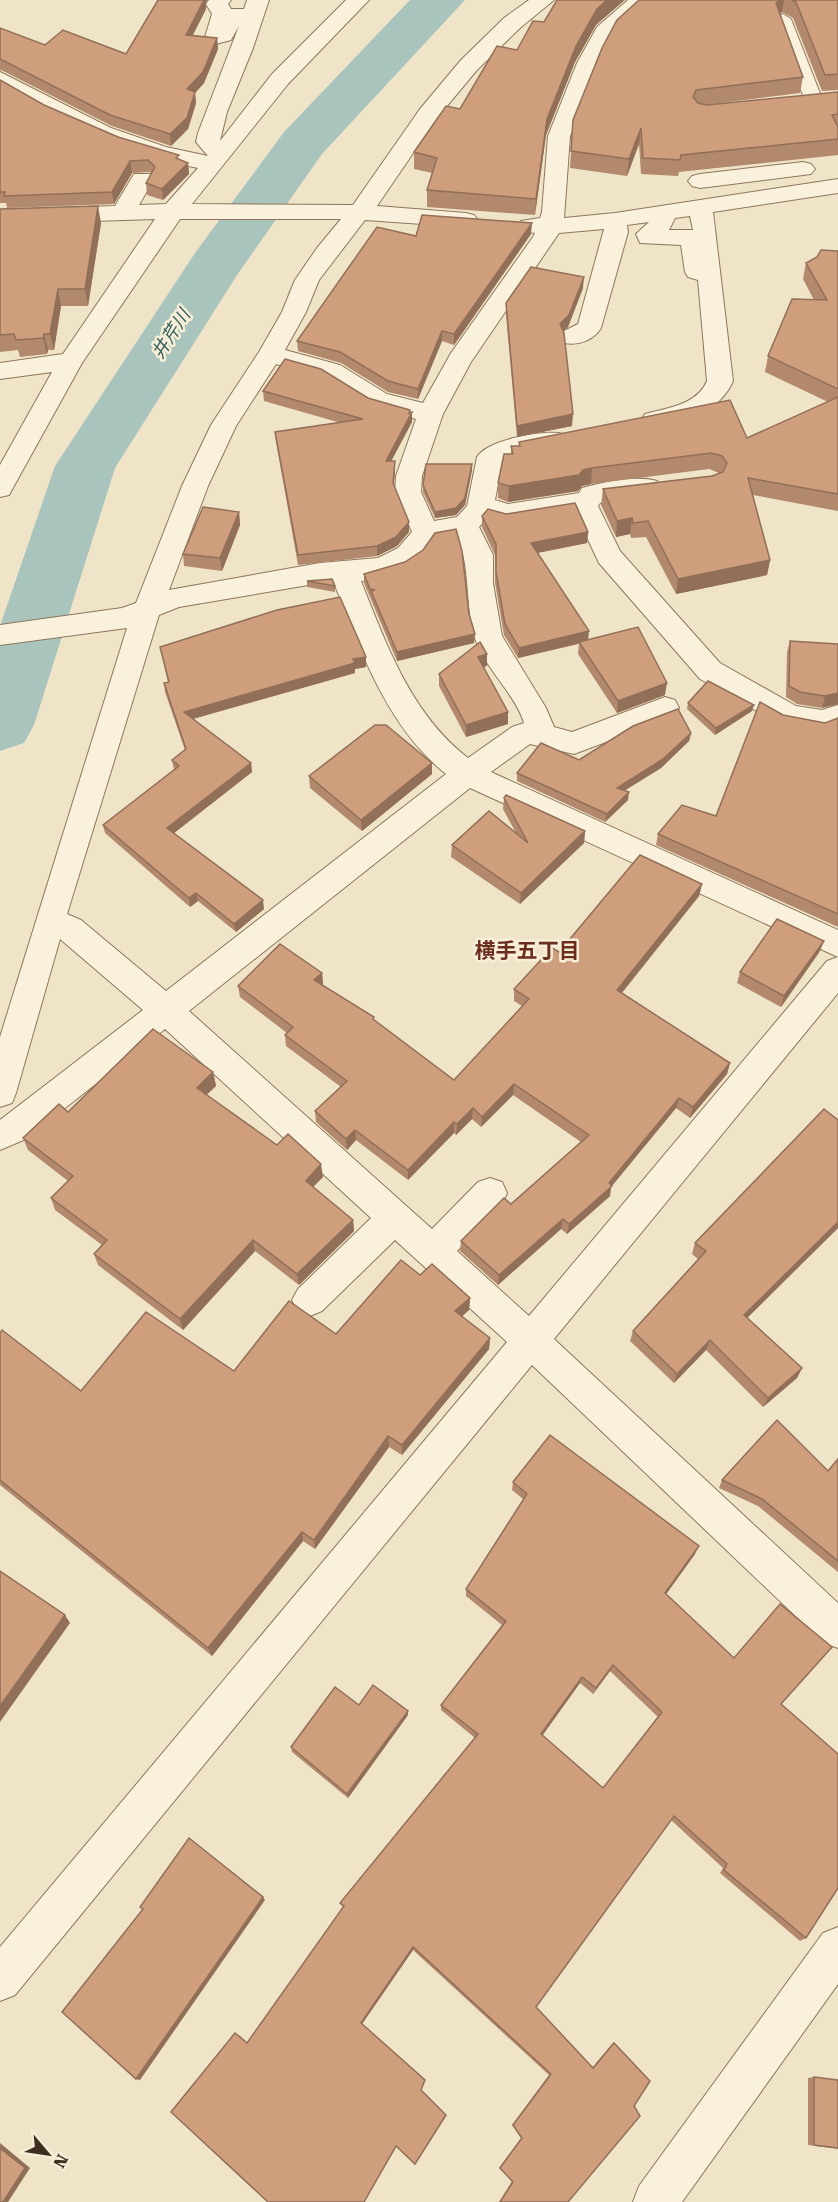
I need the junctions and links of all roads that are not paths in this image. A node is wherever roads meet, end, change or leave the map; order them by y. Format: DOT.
graph roads {
  1 [pos="219,0"];
  2 [pos="358,0"];
  3 [pos="543,0"];
  4 [pos="641,0"];
  5 [pos="255,8"];
  6 [pos="783,19"];
  7 [pos="0,79"];
  8 [pos="838,99"];
  9 [pos="803,102"];
  10 [pos="218,159"];
  11 [pos="838,165"];
  12 [pos="142,179"];
  13 [pos="700,181"];
  14 [pos="838,186"];
  15 [pos="699,207"];
  16 [pos="180,211"];
  17 [pos="354,212"];
  18 [pos="665,212"];
  19 [pos="123,213"];
  20 [pos="0,217"];
  21 [pos="615,220"];
  22 [pos="551,226"];
  23 [pos="699,280"];
  24 [pos="573,337"];
  25 [pos="270,354"];
  26 [pos="72,361"];
  27 [pos="0,370"];
  28 [pos="430,414"];
  29 [pos="629,425"];
  30 [pos="582,435"];
  31 [pos="673,484"];
  32 [pos="0,488"];
  33 [pos="587,501"];
  34 [pos="473,517"];
  35 [pos="425,532"];
  36 [pos="344,573"];
  37 [pos="136,614"];
  38 [pos="0,635"];
  39 [pos="665,708"];
  40 [pos="838,716"];
  41 [pos="541,733"];
  42 [pos="467,774"];
  43 [pos="50,920"];
  44 [pos="838,944"];
  45 [pos="838,970"];
  46 [pos="167,1011"];
  47 [pos="0,1093"];
  48 [pos="0,1135"];
  49 [pos="489,1193"];
  50 [pos="395,1217"];
  51 [pos="433,1252"];
  52 [pos="310,1300"];
  53 [pos="530,1340"];
  54 [pos="838,1629"];
  55 [pos="838,1948"];
  56 [pos="0,1980"];
  57 [pos="655,2202"];
  1 -- 5 [label="street"];
  2 -- 10 [label="street"];
  3 -- 17 [label="street"];
  4 -- 22 [label="street"];
  5 -- 10 [label="street"];
  6 -- 9 [label="lane"];
  7 -- 10 [label="street"];
  8 -- 9 [label="street"];
  10 -- 16 [label="street"];
  11 -- 13 [label="street"];
  12 -- 19 [label="street"];
  14 -- 15 [label="street"];
  15 -- 18 [label="street"];
  15 -- 29 [label="street"];
  16 -- 17 [label="street"];
  16 -- 19 [label="street"];
  16 -- 26 [label="street"];
  17 -- 22 [label="street"];
  17 -- 25 [label="street"];
  18 -- 21 [label="street"];
  18 -- 23 [label="street"];
  19 -- 20 [label="street"];
  21 -- 22 [label="street"];
  21 -- 24 [label="street"];
  22 -- 28 [label="street"];
  25 -- 28 [label="street"];
  25 -- 37 [label="street"];
  26 -- 27 [label="street"];
  26 -- 32 [label="street"];
  28 -- 35 [label="street"];
  30 -- 34 [label="street"];
  31 -- 33 [label="street"];
  33 -- 34 [label="street"];
  33 -- 40 [label="street"];
  34 -- 35 [label="street"];
  34 -- 41 [label="street"];
  35 -- 36 [label="street"];
  36 -- 37 [label="street"];
  36 -- 42 [label="street"];
  37 -- 38 [label="street"];
  37 -- 43 [label="street"];
  39 -- 41 [label="street"];
  41 -- 42 [label="street"];
  42 -- 44 [label="street"];
  42 -- 46 [label="street"];
  43 -- 46 [label="street"];
  43 -- 47 [label="street"];
  45 -- 53 [label="street"];
  46 -- 48 [label="street"];
  46 -- 50 [label="street"];
  49 -- 51 [label="street"];
  50 -- 51 [label="street"];
  50 -- 52 [label="street"];
  51 -- 53 [label="street"];
  53 -- 54 [label="street"];
  53 -- 56 [label="street"];
  55 -- 57 [label="street"];
}
